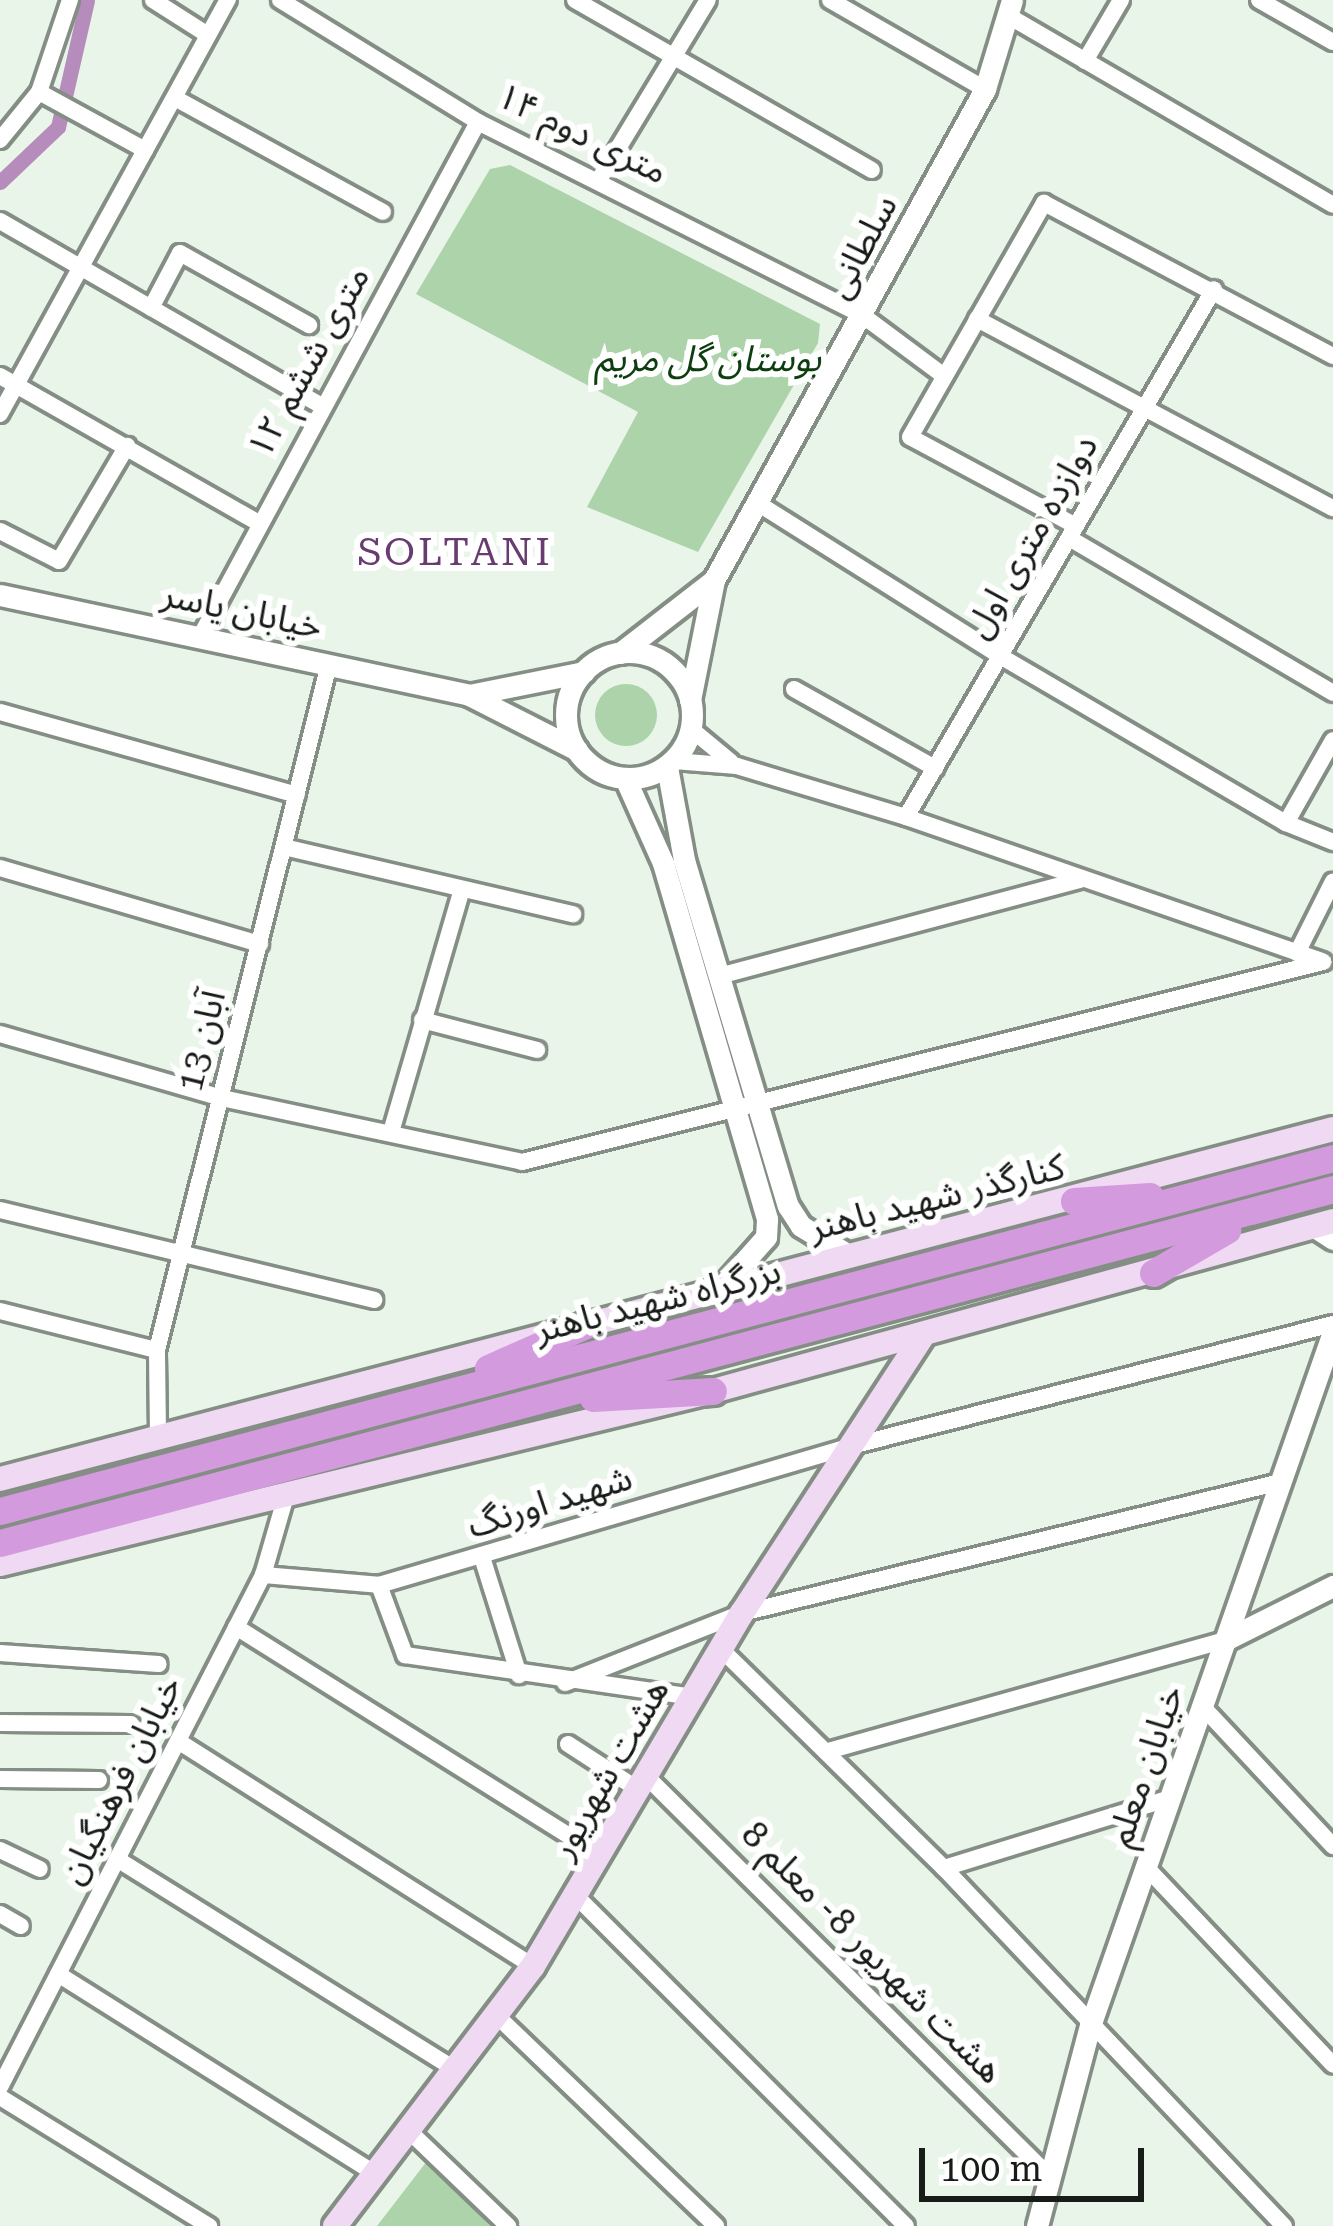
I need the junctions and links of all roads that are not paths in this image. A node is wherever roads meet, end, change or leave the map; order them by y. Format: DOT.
graph roads {
  1 [pos="70,0"];
  2 [pos="153,0"];
  3 [pos="228,0"];
  4 [pos="280,0"];
  5 [pos="574,0"];
  6 [pos="708,0"];
  7 [pos="830,0"];
  8 [pos="1121,0"];
  9 [pos="1259,0"];
  10 [pos="1012,9"];
  11 [pos="208,35"];
  12 [pos="1333,42"];
  13 [pos="672,58"];
  14 [pos="1085,61"];
  15 [pos="985,89"];
  16 [pos="39,92"];
  17 [pos="175,98"];
  18 [pos="478,122"];
  19 [pos="0,140"];
  20 [pos="145,150"];
  21 [pos="872,170"];
  22 [pos="600,178"];
  23 [pos="1333,205"];
  24 [pos="383,212"];
  25 [pos="0,220"];
  26 [pos="82,269"];
  27 [pos="1214,289"];
  28 [pos="151,308"];
  29 [pos="862,315"];
  30 [pos="977,319"];
  31 [pos="309,325"];
  32 [pos="1333,356"];
  33 [pos="944,376"];
  34 [pos="8,381"];
  35 [pos="1148,404"];
  36 [pos="322,407"];
  37 [pos="0,414"];
  38 [pos="127,446"];
  39 [pos="759,504"];
  40 [pos="1333,508"];
  41 [pos="259,523"];
  42 [pos="0,531"];
  43 [pos="1073,532"];
  44 [pos="714,580"];
  45 [pos="0,595"];
  46 [pos="201,635"];
  47 [pos="620,653"];
  48 [pos="1000,656"];
  49 [pos="329,664"];
  50 [pos="584,672"];
  51 [pos="794,689"];
  52 [pos="1333,693"];
  53 [pos="470,695"];
  54 [pos="690,700"];
  55 [pos="0,712"];
  56 [pos="691,729"];
  57 [pos="1333,740"];
  58 [pos="578,750"];
  59 [pos="671,764"];
  60 [pos="737,766"];
  61 [pos="934,767"];
  62 [pos="625,778"];
  63 [pos="296,795"];
  64 [pos="906,818"];
  65 [pos="1286,823"];
  66 [pos="1333,842"];
  67 [pos="284,847"];
  68 [pos="0,868"];
  69 [pos="1081,880"];
  70 [pos="1333,880"];
  71 [pos="461,892"];
  72 [pos="573,914"];
  73 [pos="260,944"];
  74 [pos="1297,953"];
  75 [pos="1328,964"];
  76 [pos="718,976"];
  77 [pos="422,1020"];
  78 [pos="0,1034"];
  79 [pos="537,1051"];
  80 [pos="222,1098"];
  81 [pos="757,1106"];
  82 [pos="733,1112"];
  83 [pos="1333,1129"];
  84 [pos="392,1132"];
  85 [pos="1333,1158"];
  86 [pos="1333,1189"];
  87 [pos="1214,1191"];
  88 [pos="1074,1201"];
  89 [pos="0,1210"];
  90 [pos="1259,1212"];
  91 [pos="1326,1229"];
  92 [pos="185,1252"];
  93 [pos="850,1256"];
  94 [pos="1153,1273"];
  95 [pos="719,1290"];
  96 [pos="374,1300"];
  97 [pos="0,1311"];
  98 [pos="588,1324"];
  99 [pos="1333,1328"];
  100 [pos="925,1334"];
  101 [pos="157,1350"];
  102 [pos="713,1390"];
  103 [pos="414,1401"];
  104 [pos="529,1402"];
  105 [pos="158,1436"];
  106 [pos="851,1447"];
  107 [pos="0,1479"];
  108 [pos="1280,1482"];
  109 [pos="286,1496"];
  110 [pos="0,1511"];
  111 [pos="0,1543"];
  112 [pos="482,1557"];
  113 [pos="0,1564"];
  114 [pos="263,1575"];
  115 [pos="379,1585"];
  116 [pos="1331,1591"];
  117 [pos="742,1613"];
  118 [pos="236,1627"];
  119 [pos="1225,1640"];
  120 [pos="722,1649"];
  121 [pos="0,1653"];
  122 [pos="159,1664"];
  123 [pos="519,1675"];
  124 [pos="565,1683"];
  125 [pos="693,1697"];
  126 [pos="1202,1706"];
  127 [pos="0,1723"];
  128 [pos="131,1724"];
  129 [pos="178,1742"];
  130 [pos="568,1744"];
  131 [pos="828,1751"];
  132 [pos="0,1780"];
  133 [pos="99,1780"];
  134 [pos="643,1784"];
  135 [pos="1170,1798"];
  136 [pos="1333,1846"];
  137 [pos="0,1850"];
  138 [pos="601,1856"];
  139 [pos="117,1859"];
  140 [pos="1146,1867"];
  141 [pos="944,1868"];
  142 [pos="40,1869"];
  143 [pos="577,1898"];
  144 [pos="0,1914"];
  145 [pos="21,1926"];
  146 [pos="533,1966"];
  147 [pos="58,1974"];
  148 [pos="496,2015"];
  149 [pos="1090,2026"];
  150 [pos="1333,2065"];
  151 [pos="454,2069"];
  152 [pos="0,2087"];
  153 [pos="0,2097"];
  154 [pos="408,2130"];
  155 [pos="375,2174"];
  156 [pos="1050,2177"];
  157 [pos="209,2226"];
  158 [pos="335,2226"];
  159 [pos="508,2226"];
  160 [pos="716,2226"];
  161 [pos="906,2226"];
  162 [pos="1037,2226"];
  163 [pos="1284,2226"];
  1 -- 16 [label="street"];
  2 -- 11 [label="street"];
  3 -- 11 [label="street"];
  4 -- 18 [label="street, ۱۴ متری دوم"];
  5 -- 13 [label="street"];
  6 -- 13 [label="street"];
  7 -- 15 [label="street"];
  8 -- 14 [label="street"];
  9 -- 12 [label="street"];
  10 -- 14 [label="street"];
  10 -- 15 [label="street, سلطانی"];
  11 -- 17 [label="street"];
  13 -- 21 [label="street"];
  13 -- 22 [label="street"];
  14 -- 23 [label="street"];
  15 -- 29 [label="street, سلطانی"];
  16 -- 19 [label="street"];
  16 -- 20 [label="street"];
  17 -- 20 [label="street"];
  17 -- 24 [label="street"];
  18 -- 22 [label="street, ۱۴ متری دوم"];
  18 -- 36 [label="street, ۱۲ متری ششم"];
  20 -- 26 [label="street"];
  22 -- 29 [label="street, ۱۴ متری دوم"];
  25 -- 26 [label="street"];
  26 -- 28 [label="street"];
  26 -- 34 [label="street"];
  27 -- 30 [label="street"];
  27 -- 32 [label="street"];
  27 -- 35 [label="street, دوازده متری اول"];
  28 -- 31 [label="street"];
  28 -- 36 [label="street"];
  29 -- 33 [label="street, ۱۴ متری دوم"];
  29 -- 39 [label="street, سلطانی"];
  30 -- 33 [label="street"];
  30 -- 35 [label="street"];
  33 -- 43 [label="street"];
  34 -- 37 [label="street"];
  34 -- 38 [label="street"];
  35 -- 40 [label="street"];
  35 -- 43 [label="street, دوازده متری اول"];
  36 -- 41 [label="street, ۱۲ متری ششم"];
  38 -- 41 [label="street"];
  38 -- 42 [label="street"];
  39 -- 44 [label="street, سلطانی"];
  39 -- 48 [label="street"];
  41 -- 46 [label="street, ۱۲ متری ششم"];
  43 -- 48 [label="street, دوازده متری اول"];
  43 -- 52 [label="street"];
  44 -- 47 [label="street"];
  44 -- 54 [label="street"];
  45 -- 46 [label="street, خیابان یاسر"];
  46 -- 49 [label="street, خیابان یاسر"];
  47 -- 50 [label="street"];
  47 -- 54 [label="street"];
  48 -- 61 [label="street, دوازده متری اول"];
  48 -- 65 [label="street"];
  49 -- 53 [label="street, خیابان یاسر"];
  49 -- 63 [label="street, 13 آبان"];
  50 -- 53 [label="street, خیابان یاسر"];
  50 -- 58 [label="street"];
  51 -- 61 [label="street"];
  53 -- 58 [label="street, خیابان یاسر"];
  54 -- 56 [label="street"];
  55 -- 63 [label="street"];
  56 -- 59 [label="street"];
  56 -- 60 [label="street"];
  57 -- 65 [label="street"];
  58 -- 62 [label="street"];
  59 -- 60 [label="street"];
  59 -- 62 [label="street"];
  59 -- 76 [label="street"];
  60 -- 64 [label="street"];
  61 -- 64 [label="street, دوازده متری اول"];
  62 -- 82 [label="street"];
  63 -- 67 [label="street, 13 آبان"];
  64 -- 69 [label="street"];
  65 -- 66 [label="street"];
  67 -- 71 [label="street"];
  67 -- 73 [label="street, 13 آبان"];
  68 -- 73 [label="street"];
  69 -- 74 [label="street"];
  69 -- 76 [label="street"];
  70 -- 74 [label="street"];
  71 -- 72 [label="street"];
  71 -- 77 [label="street"];
  73 -- 80 [label="street, 13 آبان"];
  74 -- 75 [label="street"];
  75 -- 81 [label="street"];
  76 -- 81 [label="street"];
  77 -- 79 [label="street"];
  77 -- 84 [label="street"];
  78 -- 80 [label="street"];
  80 -- 84 [label="street"];
  80 -- 92 [label="street, 13 آبان"];
  81 -- 82 [label="street"];
  81 -- 93 [label="street"];
  82 -- 84 [label="street"];
  82 -- 95 [label="street"];
  83 -- 88 [label="main road, کنارگذر شهید باهنر"];
  85 -- 87 [label="highway, بزرگراه شهید باهنر"];
  86 -- 90 [label="highway, بزرگراه شهید باهنر"];
  87 -- 88 [label="highway"];
  87 -- 103 [label="highway, بزرگراه شهید باهنر"];
  88 -- 93 [label="main road, کنارگذر شهید باهنر"];
  89 -- 92 [label="street"];
  90 -- 94 [label="highway"];
  90 -- 104 [label="highway, بزرگراه شهید باهنر"];
  91 -- 94 [label="main road"];
  92 -- 96 [label="street"];
  92 -- 101 [label="street, 13 آبان"];
  93 -- 95 [label="main road, کنارگذر شهید باهنر"];
  94 -- 100 [label="main road"];
  95 -- 98 [label="main road, کنارگذر شهید باهنر"];
  97 -- 101 [label="street"];
  98 -- 103 [label="highway"];
  98 -- 105 [label="main road, کنارگذر شهید باهنر"];
  99 -- 106 [label="street, شهید اورنگ"];
  99 -- 108 [label="street, خیابان معلم"];
  100 -- 102 [label="main road"];
  100 -- 106 [label="main road, هشت شهریور"];
  101 -- 105 [label="street, 13 آبان"];
  102 -- 104 [label="highway"];
  102 -- 109 [label="main road"];
  103 -- 110 [label="highway, بزرگراه شهید باهنر"];
  104 -- 111 [label="highway, بزرگراه شهید باهنر"];
  105 -- 107 [label="main road, کنارگذر شهید باهنر"];
  106 -- 112 [label="street, شهید اورنگ"];
  106 -- 117 [label="main road, هشت شهریور"];
  108 -- 117 [label="street"];
  108 -- 119 [label="street, خیابان معلم"];
  109 -- 113 [label="main road"];
  109 -- 114 [label="street, خیابان فرهنگیان"];
  112 -- 115 [label="street, شهید اورنگ"];
  112 -- 123 [label="street"];
  114 -- 115 [label="street, شهید اورنگ"];
  114 -- 118 [label="street, خیابان فرهنگیان"];
  115 -- 123 [label="street"];
  116 -- 119 [label="street"];
  117 -- 120 [label="main road, هشت شهریور"];
  117 -- 124 [label="street"];
  118 -- 129 [label="street, خیابان فرهنگیان"];
  118 -- 138 [label="street"];
  119 -- 126 [label="street, خیابان معلم"];
  119 -- 131 [label="street"];
  120 -- 125 [label="main road, هشت شهریور"];
  120 -- 131 [label="street"];
  121 -- 122 [label="street"];
  123 -- 124 [label="street"];
  124 -- 125 [label="street"];
  125 -- 134 [label="main road, هشت شهریور"];
  126 -- 135 [label="street, خیابان معلم"];
  126 -- 136 [label="street"];
  127 -- 128 [label="street"];
  129 -- 139 [label="street, خیابان فرهنگیان"];
  129 -- 146 [label="street"];
  130 -- 134 [label="street, هشت شهریور 8- معلم 8"];
  131 -- 141 [label="street"];
  132 -- 133 [label="street"];
  134 -- 138 [label="main road, هشت شهریور"];
  134 -- 156 [label="street, هشت شهریور 8- معلم 8"];
  135 -- 140 [label="street, خیابان معلم"];
  135 -- 141 [label="street"];
  137 -- 142 [label="street"];
  138 -- 143 [label="main road, هشت شهریور"];
  139 -- 147 [label="street, خیابان فرهنگیان"];
  139 -- 151 [label="street"];
  140 -- 149 [label="street, خیابان معلم"];
  140 -- 150 [label="street"];
  141 -- 149 [label="street"];
  143 -- 146 [label="main road, هشت شهریور"];
  143 -- 161 [label="street"];
  144 -- 145 [label="street"];
  146 -- 148 [label="main road, هشت شهریور"];
  147 -- 152 [label="street, خیابان فرهنگیان"];
  147 -- 155 [label="street"];
  148 -- 151 [label="main road, هشت شهریور"];
  148 -- 160 [label="street"];
  149 -- 156 [label="street, خیابان معلم"];
  149 -- 163 [label="street"];
  151 -- 154 [label="main road, هشت شهریور"];
  153 -- 157 [label="street"];
  154 -- 155 [label="main road, هشت شهریور"];
  154 -- 159 [label="street"];
  155 -- 158 [label="main road, هشت شهریور"];
  156 -- 162 [label="street, خیابان معلم"];
}
